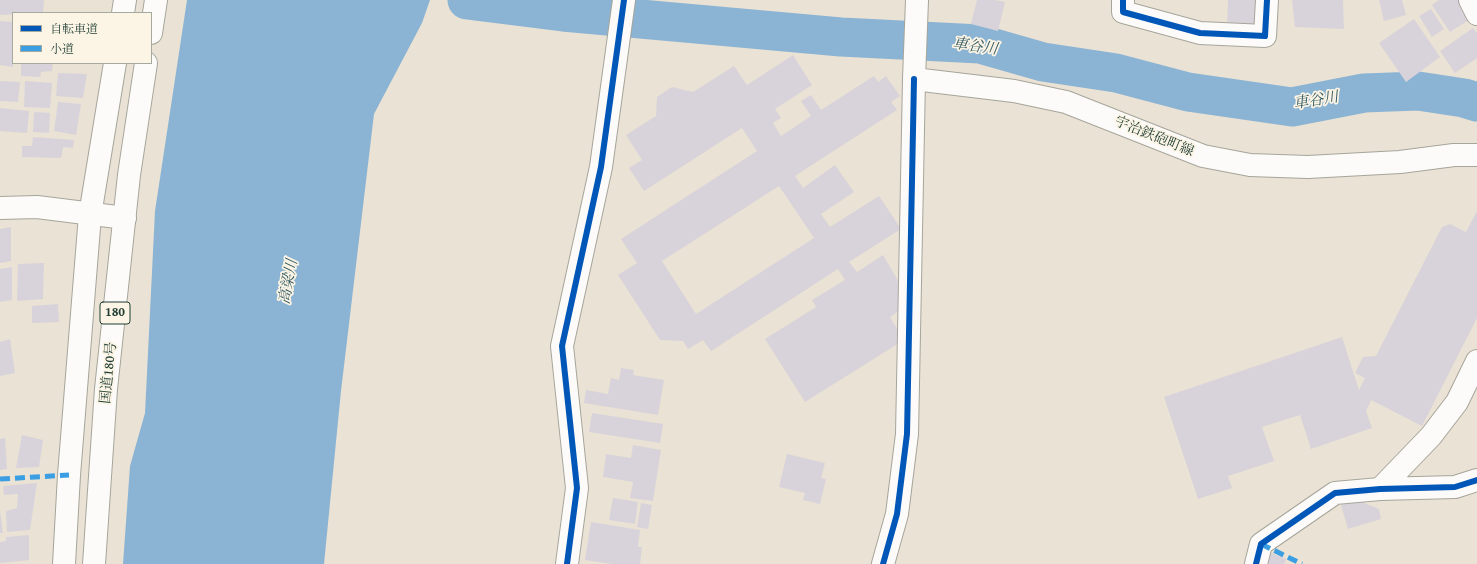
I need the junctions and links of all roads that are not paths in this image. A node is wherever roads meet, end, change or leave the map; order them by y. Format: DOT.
graph roads {
  1 [pos="125,0"];
  2 [pos="156,0"];
  3 [pos="624,0"];
  4 [pos="917,0"];
  5 [pos="1123,0"];
  6 [pos="1267,0"];
  7 [pos="1470,0"];
  8 [pos="123,12"];
  9 [pos="1477,14"];
  10 [pos="152,26"];
  11 [pos="115,64"];
  12 [pos="146,64"];
  13 [pos="915,70"];
  14 [pos="1477,155"];
  15 [pos="0,208"];
  16 [pos="90,215"];
  17 [pos="125,218"];
  18 [pos="1477,361"];
  19 [pos="1477,480"];
  20 [pos="1380,489"];
  21 [pos="64,564"];
  22 [pos="94,564"];
  23 [pos="567,564"];
  24 [pos="883,564"];
  25 [pos="1256,564"];
  1 -- 8 [label="main road"];
  2 -- 10 [label="main road"];
  3 -- 23 [label="main road"];
  4 -- 13 [label="main road"];
  5 -- 6 [label="main road"];
  7 -- 9 [label="main road"];
  11 -- 16 [label="main road, 180"];
  12 -- 17 [label="main road, 国道180号 / 180"];
  13 -- 14 [label="main road, 宇治鉄砲町線"];
  13 -- 24 [label="main road"];
  15 -- 16 [label="main road"];
  16 -- 17 [label="main road"];
  16 -- 21 [label="main road, 180"];
  17 -- 22 [label="main road, 国道180号 / 180"];
  18 -- 20 [label="main road"];
  19 -- 20 [label="main road"];
  20 -- 25 [label="main road"];
}
